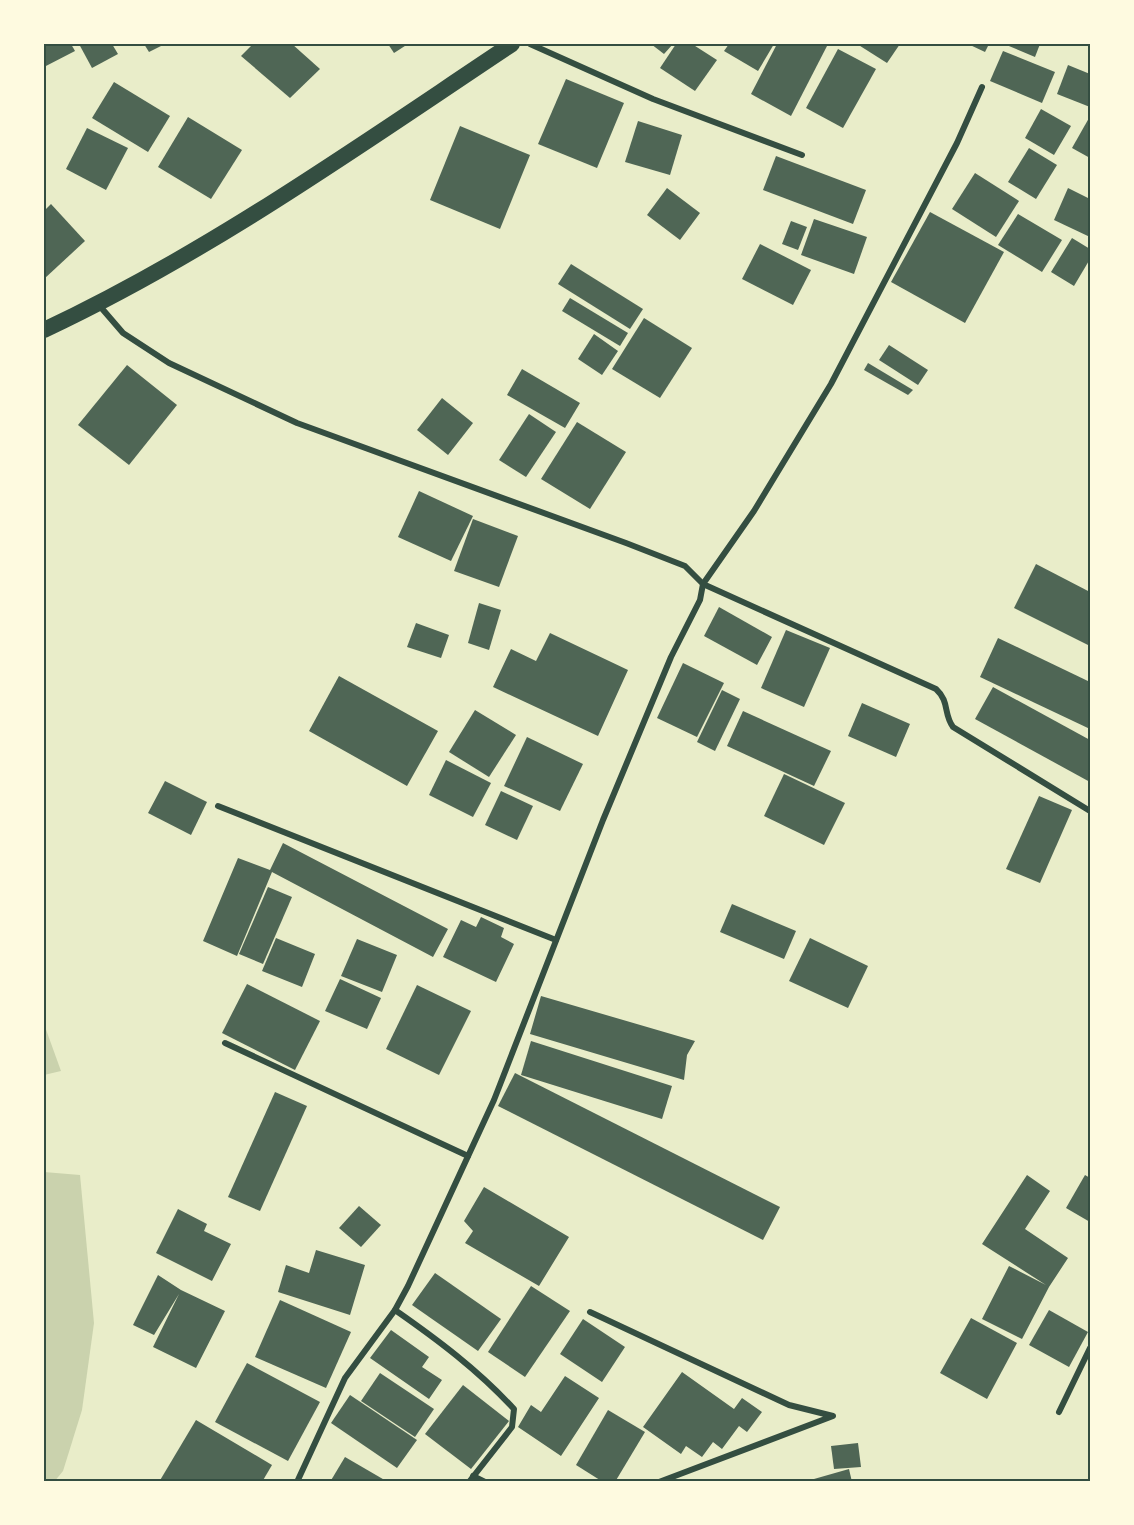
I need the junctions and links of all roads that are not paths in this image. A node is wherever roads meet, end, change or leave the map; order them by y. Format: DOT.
graph roads {
  1 [pos="512,44"];
  2 [pos="530,44"];
  3 [pos="982,87"];
  4 [pos="802,155"];
  5 [pos="98,304"];
  6 [pos="44,330"];
  7 [pos="703,584"];
  8 [pos="218,806"];
  9 [pos="1090,811"];
  10 [pos="556,940"];
  11 [pos="225,1043"];
  12 [pos="468,1156"];
  13 [pos="395,1310"];
  14 [pos="590,1312"];
  15 [pos="1090,1348"];
  16 [pos="1059,1412"];
  17 [pos="471,1479"];
  18 [pos="297,1482"];
  19 [pos="485,1482"];
  20 [pos="659,1482"];
  1 -- 5 [label="highway"];
  2 -- 4 [label="street"];
  3 -- 7 [label="street"];
  5 -- 6 [label="highway"];
  5 -- 7 [label="street"];
  7 -- 9 [label="street"];
  7 -- 10 [label="street"];
  8 -- 10 [label="street"];
  10 -- 12 [label="street"];
  11 -- 12 [label="street"];
  12 -- 13 [label="street"];
  13 -- 17 [label="street"];
  13 -- 18 [label="street"];
  14 -- 20 [label="street"];
  15 -- 16 [label="street"];
  17 -- 19 [label="street"];
}
